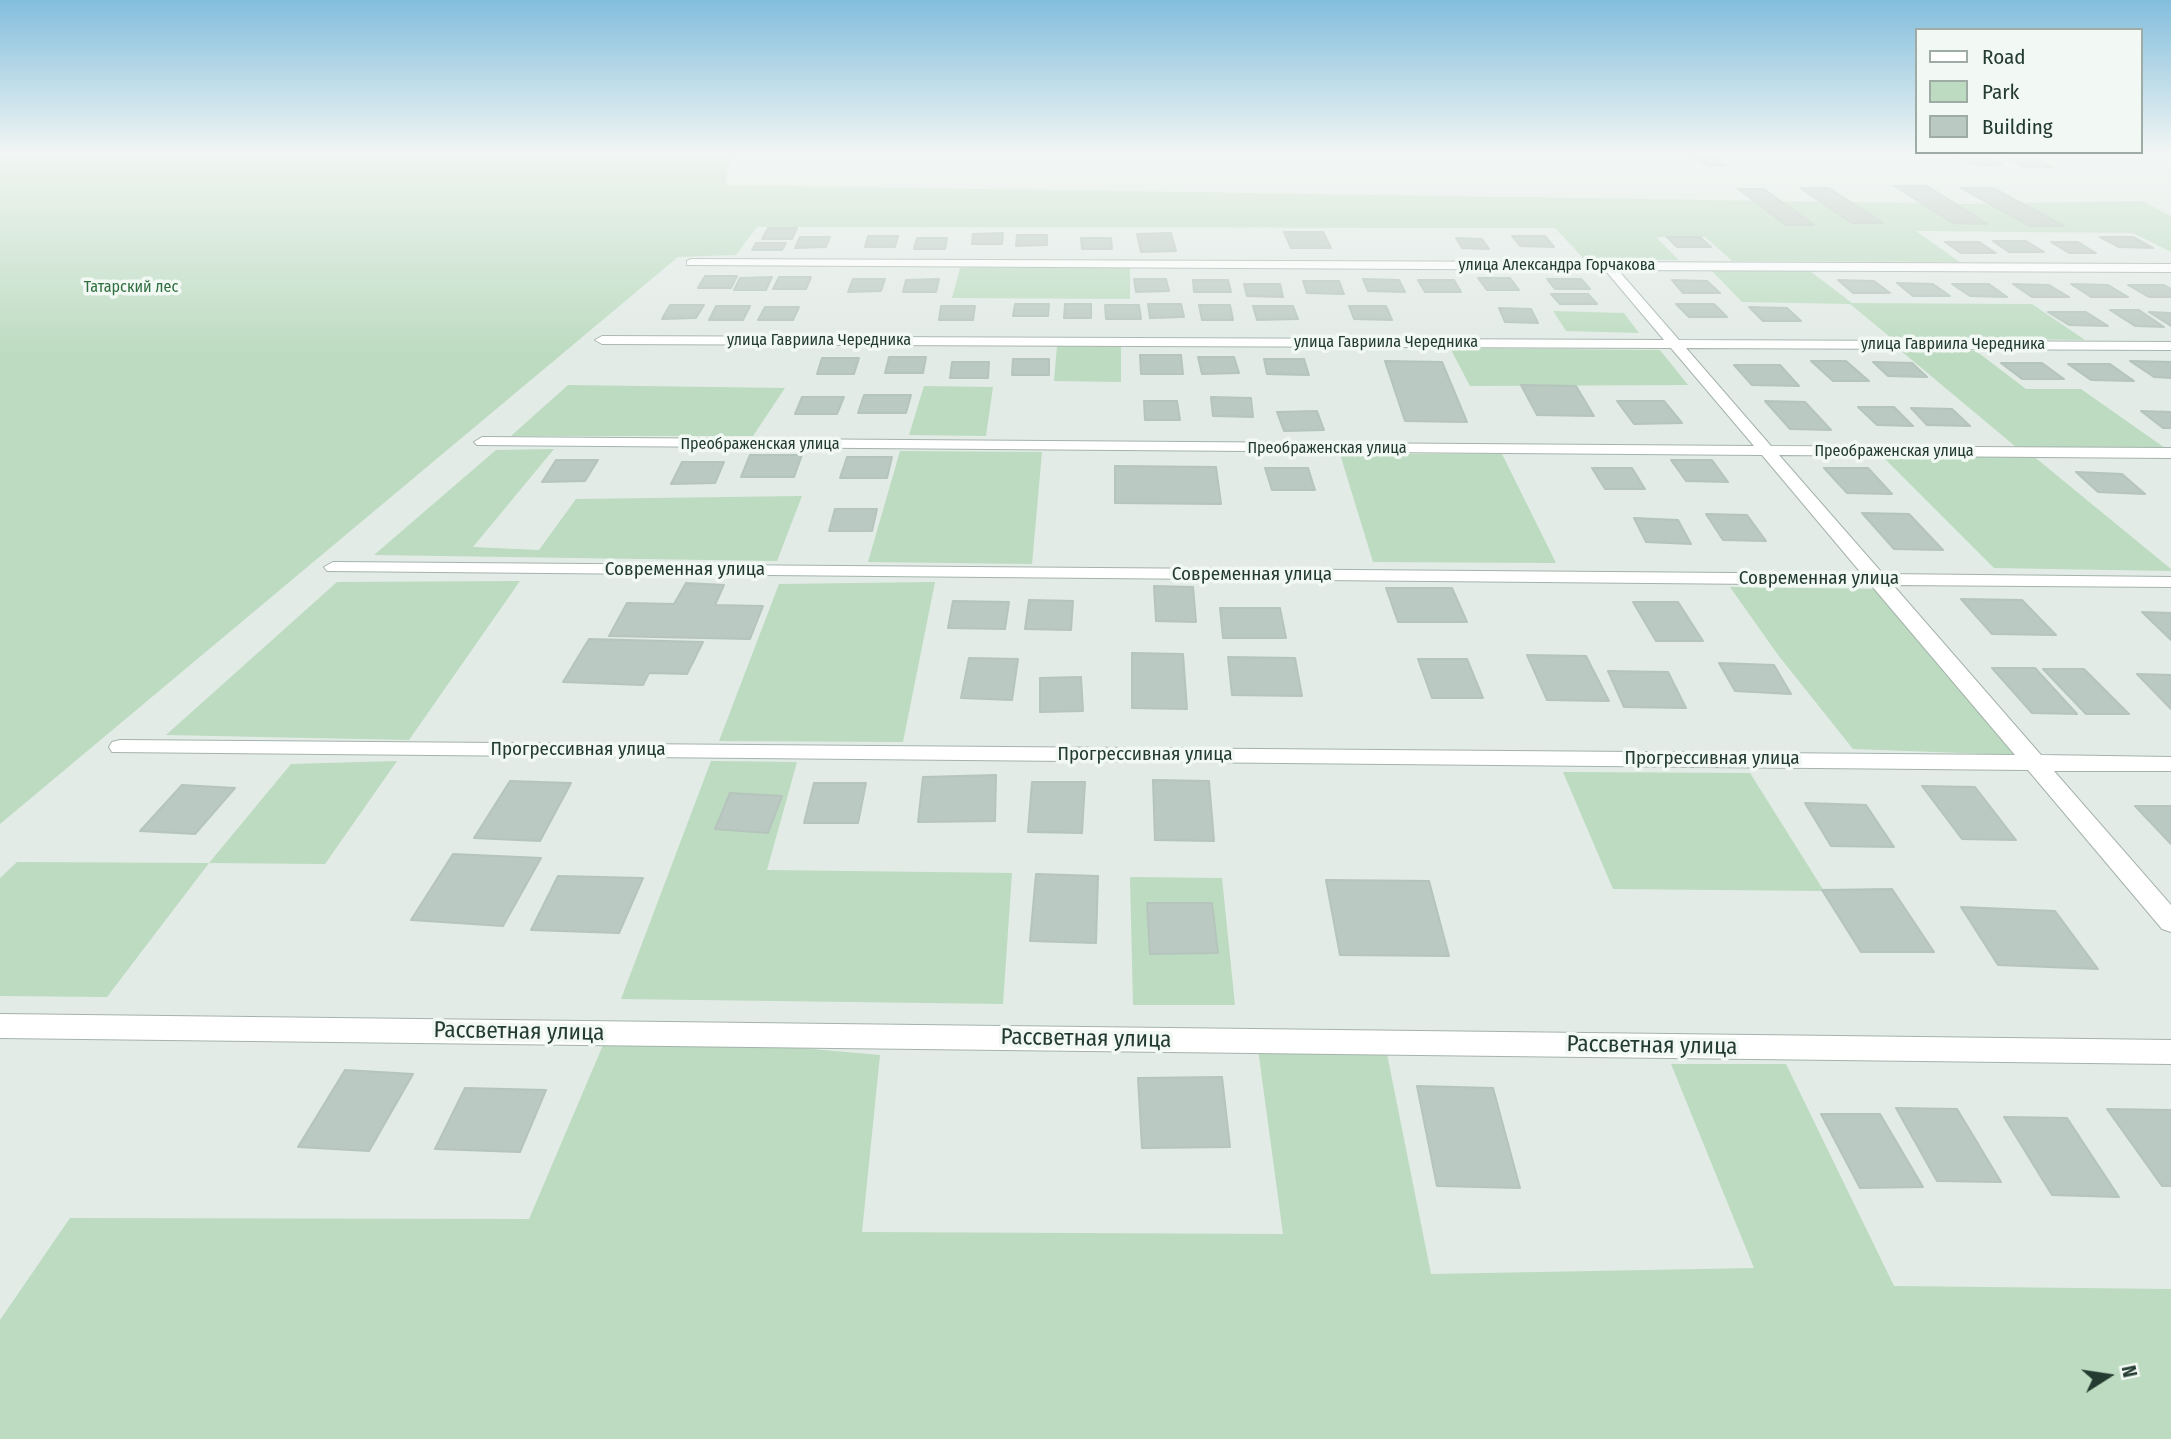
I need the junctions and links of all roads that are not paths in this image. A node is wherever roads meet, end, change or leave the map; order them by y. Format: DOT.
graph roads {
  1 [pos="691,263"];
  2 [pos="1609,267"];
  3 [pos="2171,268"];
  4 [pos="602,340"];
  5 [pos="1676,344"];
  6 [pos="2171,346"];
  7 [pos="482,442"];
  8 [pos="1768,452"];
  9 [pos="2171,453"];
  10 [pos="333,567"];
  11 [pos="1880,580"];
  12 [pos="2171,582"];
  13 [pos="120,747"];
  14 [pos="2034,761"];
  15 [pos="2171,764"];
  16 [pos="2171,922"];
  17 [pos="0,1026"];
  18 [pos="2171,1052"];
  1 -- 2 [label="street, улица Александра Горчакова"];
  2 -- 3 [label="street, улица Александра Горчакова"];
  2 -- 5 [label="street"];
  4 -- 5 [label="street, улица Гавриила Чередника"];
  5 -- 6 [label="street, улица Гавриила Чередника"];
  5 -- 8 [label="street"];
  7 -- 8 [label="street, Преображенская улица"];
  8 -- 9 [label="street, Преображенская улица"];
  8 -- 11 [label="street"];
  10 -- 11 [label="street, Современная улица"];
  11 -- 12 [label="street, Современная улица"];
  11 -- 14 [label="street"];
  13 -- 14 [label="street, Прогрессивная улица"];
  14 -- 15 [label="street, Прогрессивная улица"];
  14 -- 16 [label="street"];
  17 -- 18 [label="street, Рассветная улица"];
}
